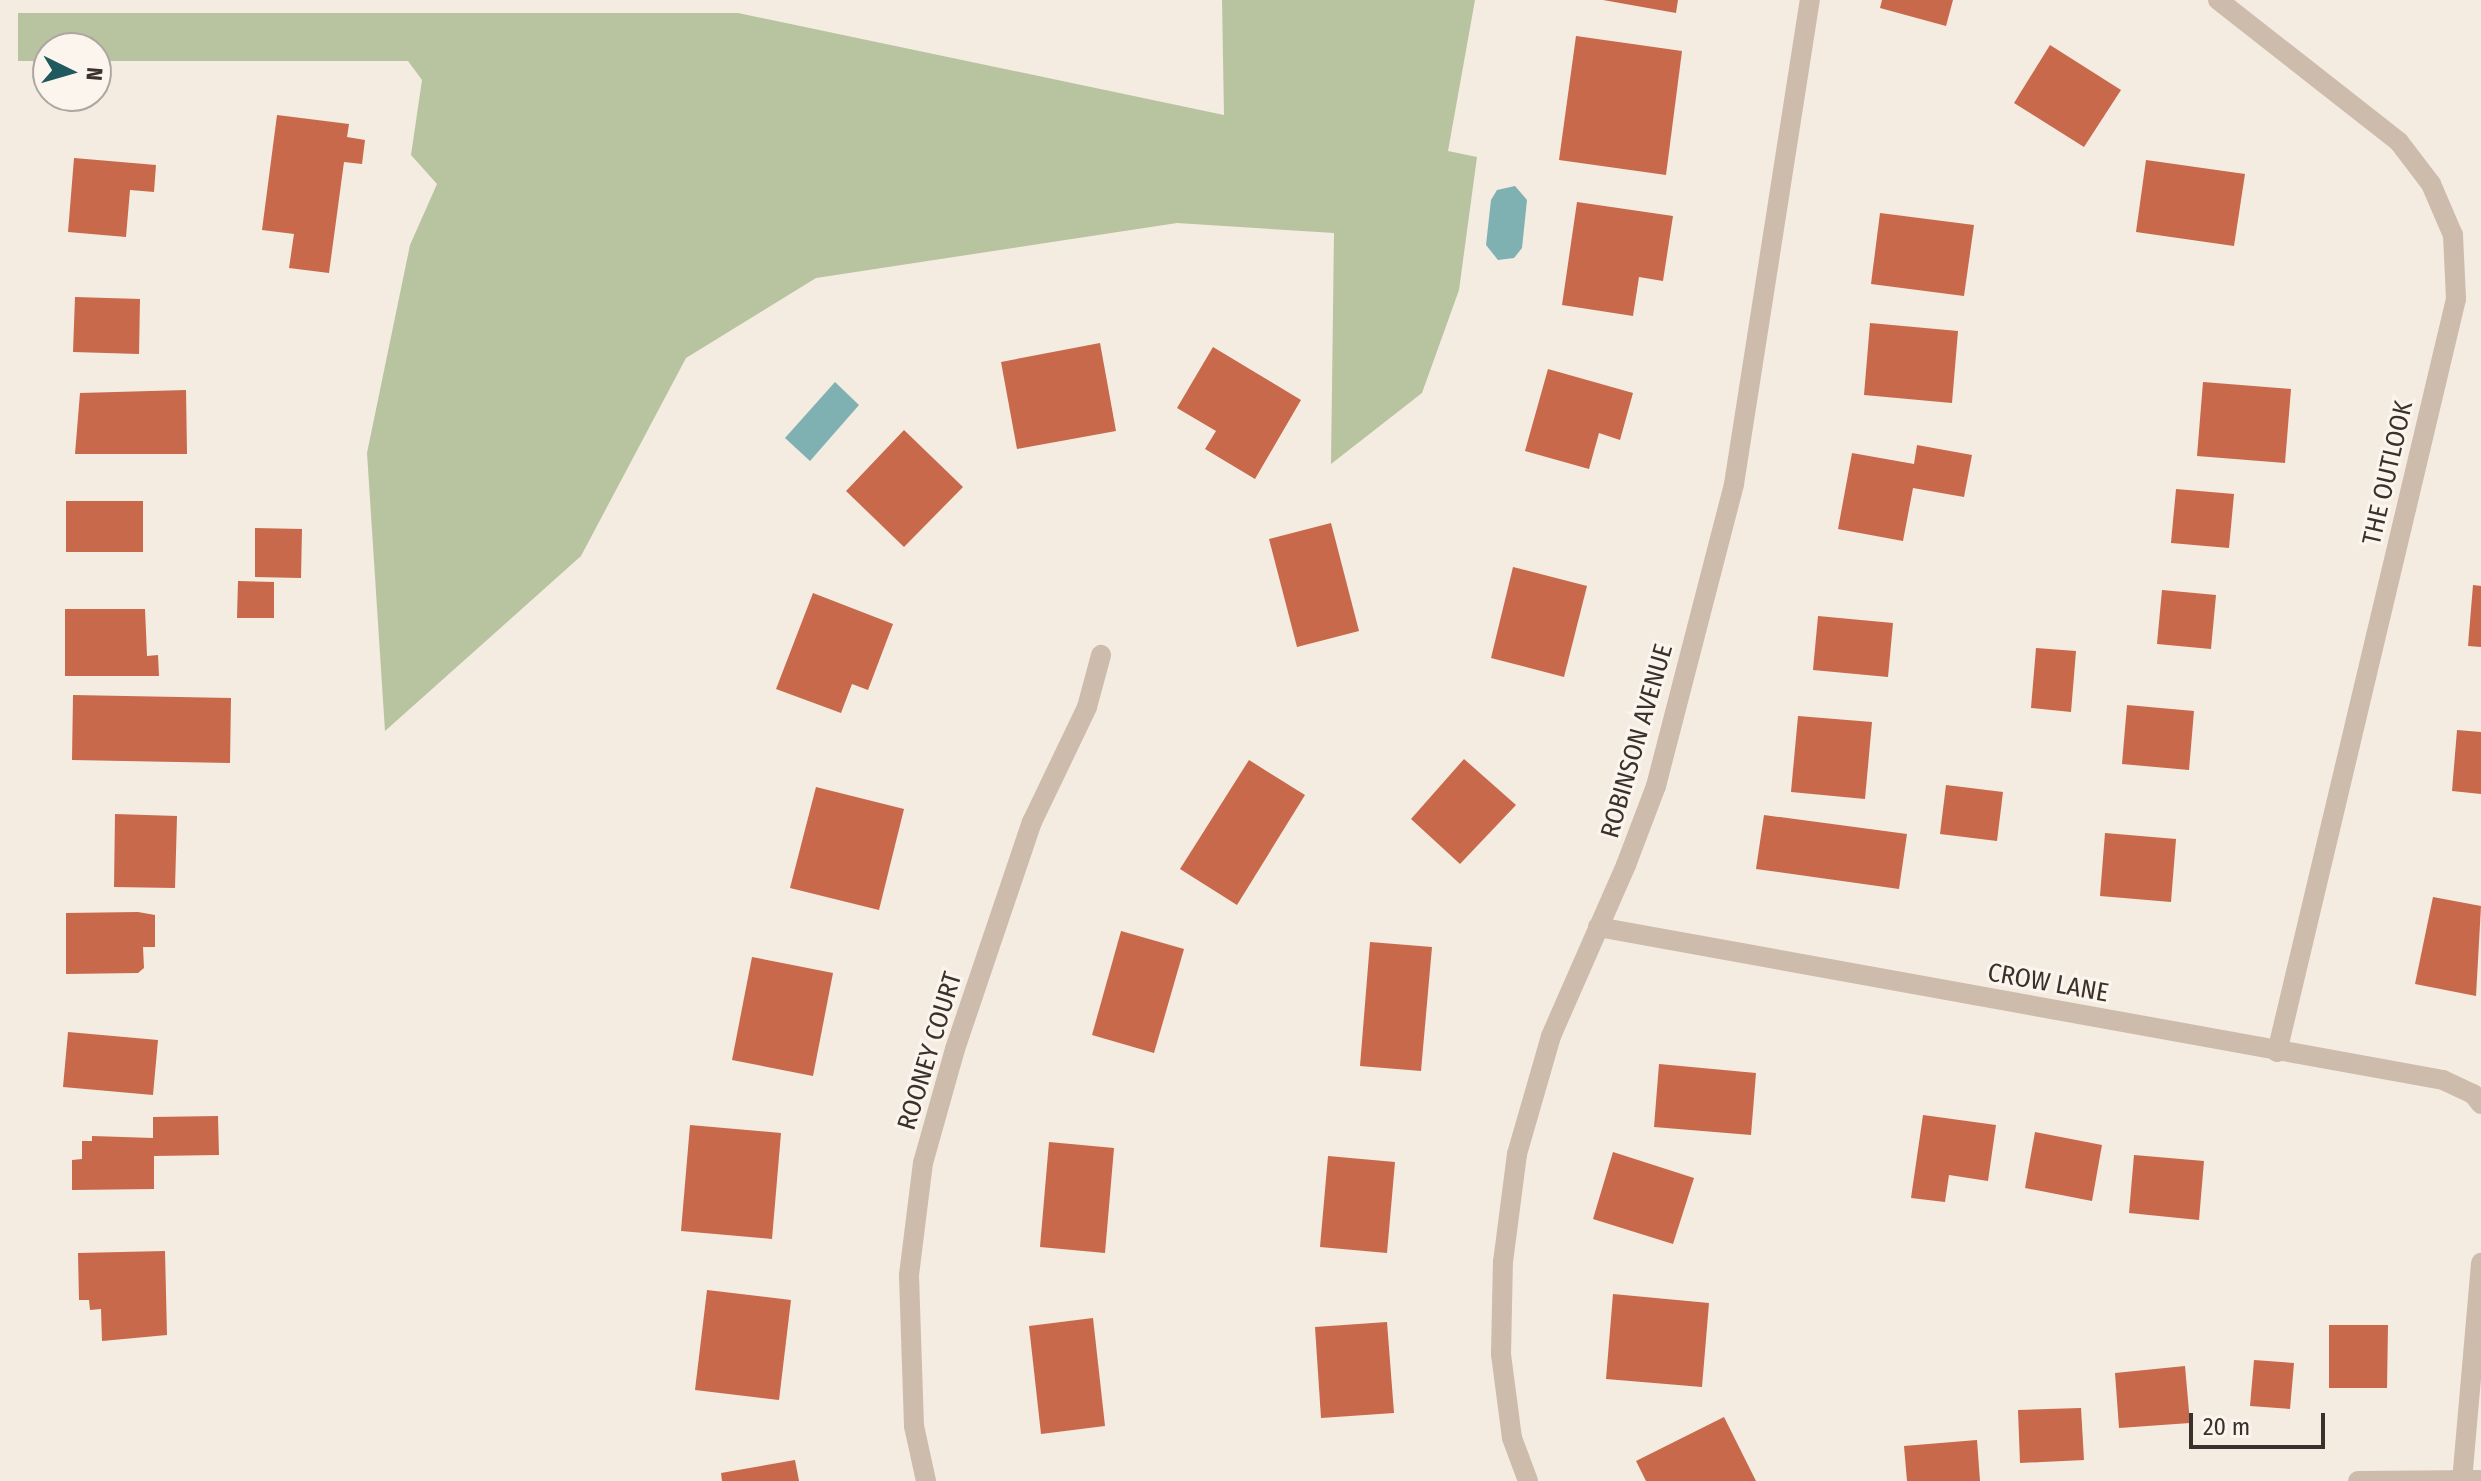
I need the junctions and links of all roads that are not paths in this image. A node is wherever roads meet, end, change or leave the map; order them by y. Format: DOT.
graph roads {
  1 [pos="1810,0"];
  2 [pos="2218,0"];
  3 [pos="1101,655"];
  4 [pos="1598,927"];
  5 [pos="2277,1052"];
  6 [pos="2481,1104"];
  7 [pos="2481,1263"];
  8 [pos="2481,1480"];
  9 [pos="926,1481"];
  10 [pos="1528,1481"];
  11 [pos="2358,1481"];
  12 [pos="2462,1481"];
  1 -- 4 [label="street, ROBINSON AVENUE"];
  2 -- 5 [label="street, THE OUTLOOK"];
  3 -- 9 [label="street, ROONEY COURT"];
  4 -- 5 [label="street, CROW LANE"];
  4 -- 10 [label="street, ROBINSON AVENUE"];
  5 -- 6 [label="street, CROW LANE"];
  7 -- 12 [label="street"];
  8 -- 12 [label="street"];
  11 -- 12 [label="street"];
}
